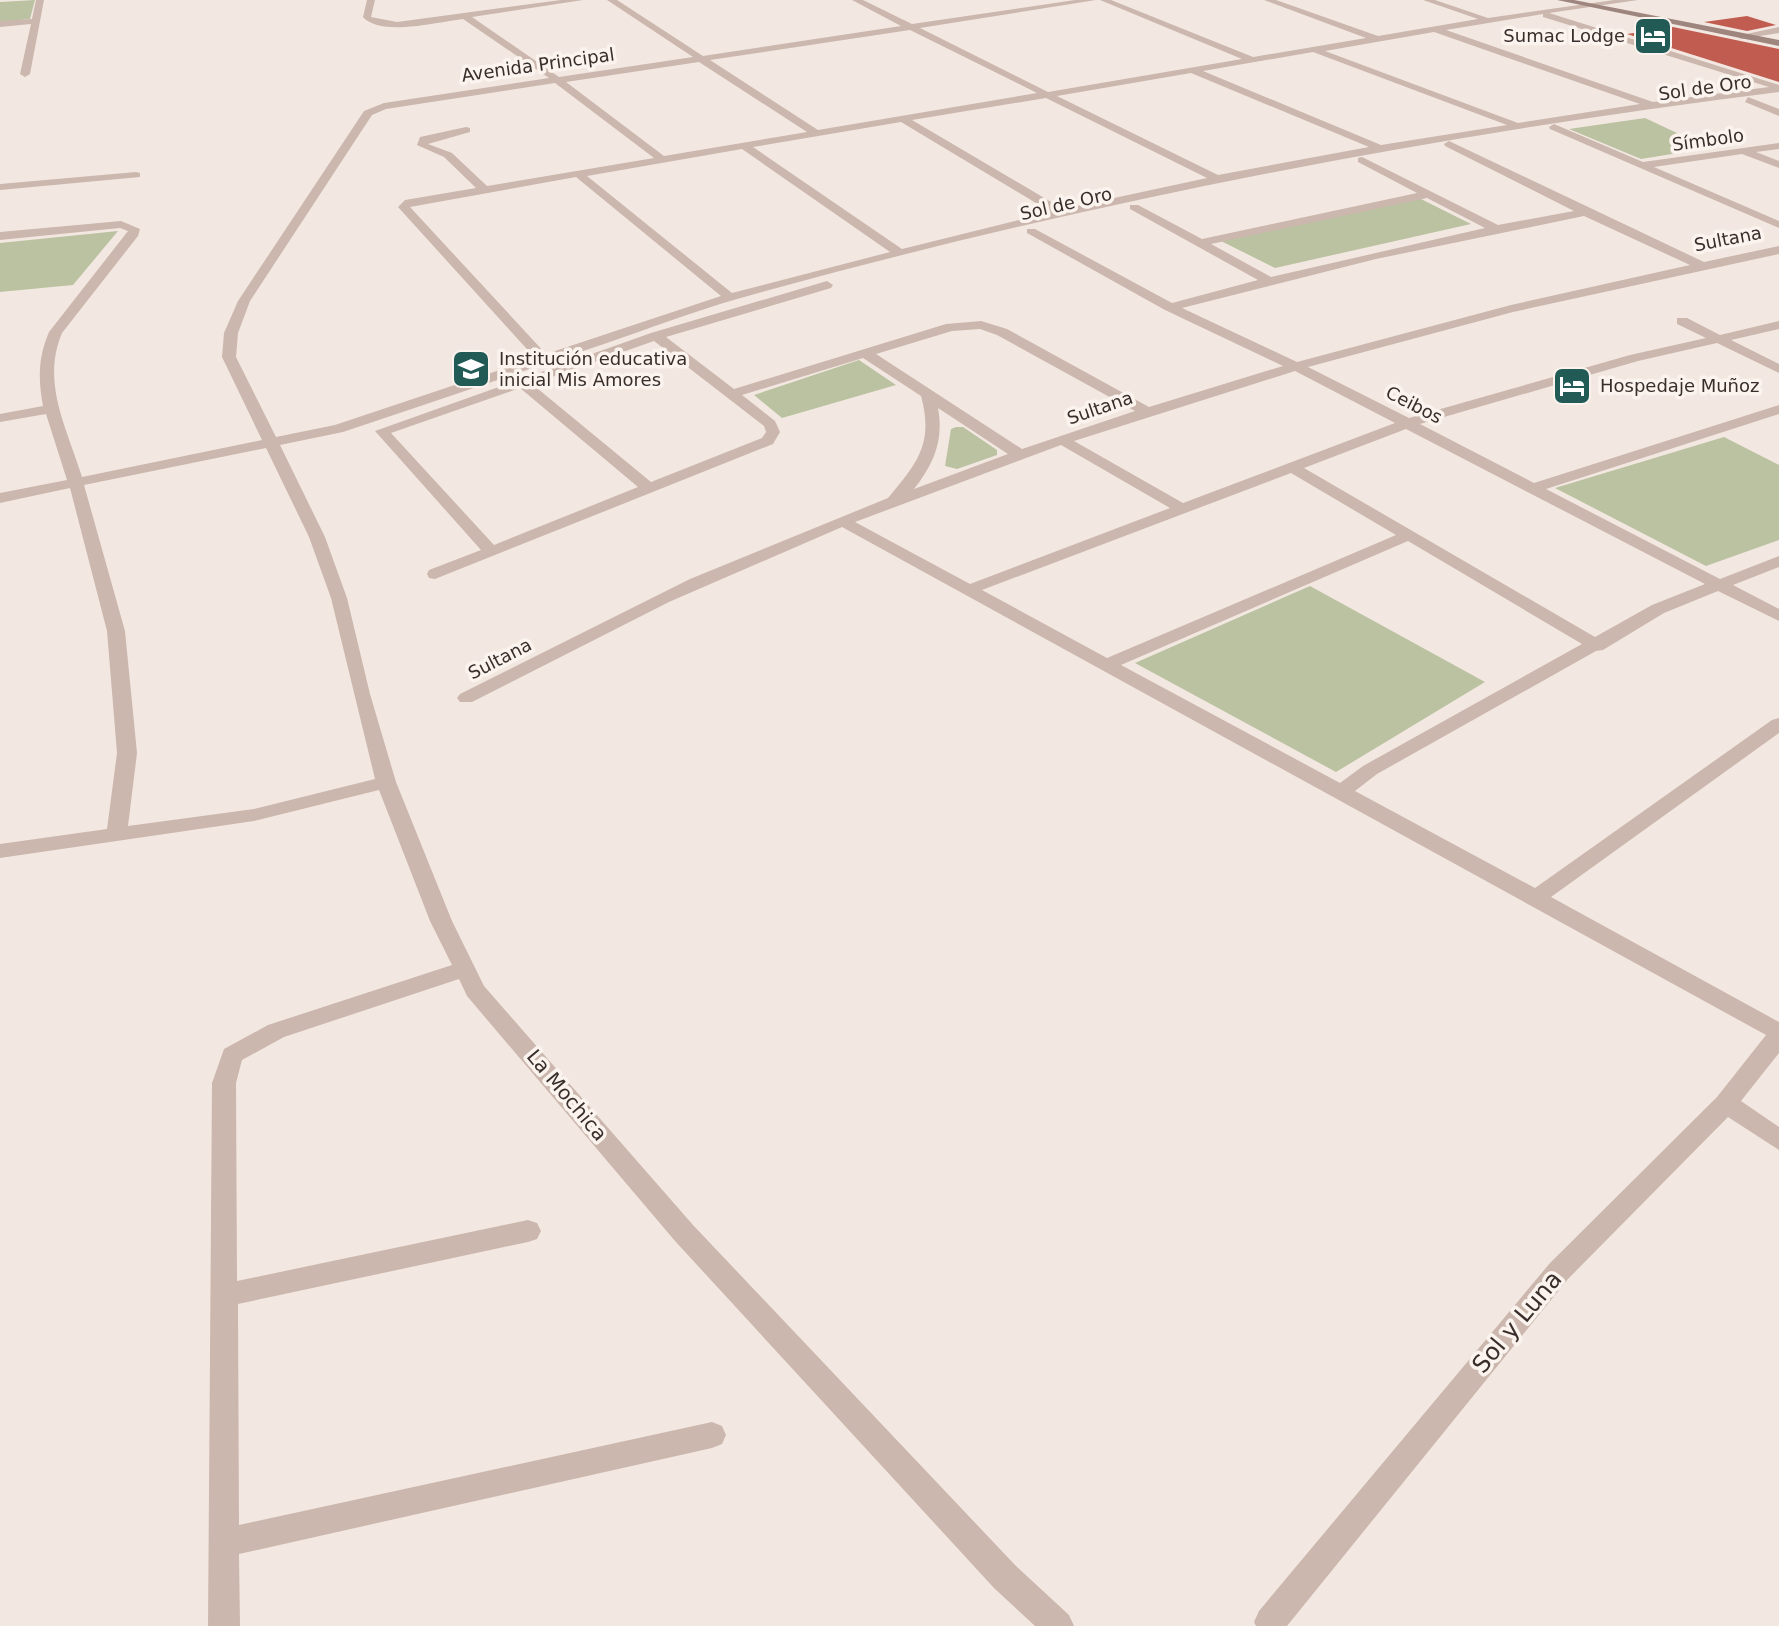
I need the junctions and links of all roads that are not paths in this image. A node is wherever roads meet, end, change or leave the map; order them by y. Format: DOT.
graph roads {
  1 [pos="40,0"];
  2 [pos="371,0"];
  3 [pos="527,0"];
  4 [pos="579,0"];
  5 [pos="611,0"];
  6 [pos="856,0"];
  7 [pos="1092,0"];
  8 [pos="1104,0"];
  9 [pos="1268,0"];
  10 [pos="1427,0"];
  11 [pos="1561,0"];
  12 [pos="1634,0"];
  13 [pos="537,6"];
  14 [pos="1588,6"];
  15 [pos="1537,12"];
  16 [pos="466,17"];
  17 [pos="1489,20"];
  18 [pos="35,21"];
  19 [pos="0,24"];
  20 [pos="910,27"];
  21 [pos="1435,29"];
  22 [pos="1779,30"];
  23 [pos="1741,36"];
  24 [pos="1378,39"];
  25 [pos="1779,43"];
  26 [pos="1315,50"];
  27 [pos="699,58"];
  28 [pos="1253,60"];
  29 [pos="1192,70"];
  30 [pos="25,74"];
  31 [pos="556,79"];
  32 [pos="1779,88"];
  33 [pos="1047,95"];
  34 [pos="1779,97"];
  35 [pos="1748,100"];
  36 [pos="1652,105"];
  37 [pos="1779,113"];
  38 [pos="903,119"];
  39 [pos="1518,125"];
  40 [pos="1554,127"];
  41 [pos="466,130"];
  42 [pos="817,134"];
  43 [pos="1449,144"];
  44 [pos="744,146"];
  45 [pos="1779,146"];
  46 [pos="1380,148"];
  47 [pos="1745,151"];
  48 [pos="663,160"];
  49 [pos="1362,160"];
  50 [pos="1642,165"];
  51 [pos="1779,165"];
  52 [pos="578,174"];
  53 [pos="136,175"];
  54 [pos="1217,179"];
  55 [pos="0,187"];
  56 [pos="485,190"];
  57 [pos="1428,194"];
  58 [pos="1134,207"];
  59 [pos="1585,212"];
  60 [pos="1061,213"];
  61 [pos="1779,225"];
  62 [pos="1496,229"];
  63 [pos="1031,231"];
  64 [pos="0,236"];
  65 [pos="1200,243"];
  66 [pos="1779,250"];
  67 [pos="898,252"];
  68 [pos="1701,265"];
  69 [pos="1268,280"];
  70 [pos="730,297"];
  71 [pos="1170,307"];
  72 [pos="1682,321"];
  73 [pos="1779,325"];
  74 [pos="656,336"];
  75 [pos="1716,339"];
  76 [pos="866,354"];
  77 [pos="542,358"];
  78 [pos="1297,367"];
  79 [pos="1779,369"];
  80 [pos="522,382"];
  81 [pos="927,393"];
  82 [pos="732,394"];
  83 [pos="51,409"];
  84 [pos="1779,409"];
  85 [pos="1148,412"];
  86 [pos="0,418"];
  87 [pos="1408,423"];
  88 [pos="1064,441"];
  89 [pos="271,445"];
  90 [pos="1022,456"];
  91 [pos="1291,466"];
  92 [pos="76,482"];
  93 [pos="648,488"];
  94 [pos="1533,488"];
  95 [pos="0,498"];
  96 [pos="891,503"];
  97 [pos="1181,508"];
  98 [pos="842,521"];
  99 [pos="1409,535"];
  100 [pos="492,552"];
  101 [pos="1779,561"];
  102 [pos="435,574"];
  103 [pos="1717,584"];
  104 [pos="968,590"];
  105 [pos="1779,616"];
  106 [pos="1597,646"];
  107 [pos="1106,665"];
  108 [pos="466,698"];
  109 [pos="1779,724"];
  110 [pos="386,782"];
  111 [pos="1340,793"];
  112 [pos="117,834"];
  113 [pos="0,851"];
  114 [pos="1537,897"];
  115 [pos="465,969"];
  116 [pos="1779,1034"];
  117 [pos="1726,1103"];
  118 [pos="1779,1140"];
  119 [pos="528,1231"];
  120 [pos="224,1295"];
  121 [pos="712,1435"];
  122 [pos="224,1543"];
  123 [pos="1270,1622"];
  124 [pos="224,1626"];
  125 [pos="1058,1626"];
  1 -- 18 [label="street"];
  2 -- 16 [label="street"];
  3 -- 13 [label="street"];
  4 -- 13 [label="street"];
  5 -- 27 [label="street"];
  6 -- 20 [label="street"];
  7 -- 20 [label="street, Avenida Principal"];
  8 -- 28 [label="street"];
  9 -- 24 [label="street"];
  10 -- 17 [label="street"];
  11 -- 14 [label="main road"];
  12 -- 14 [label="street"];
  13 -- 16 [label="street"];
  14 -- 15 [label="street"];
  14 -- 23 [label="main road"];
  15 -- 17 [label="street"];
  15 -- 32 [label="street"];
  16 -- 31 [label="street"];
  17 -- 21 [label="street"];
  18 -- 19 [label="street"];
  18 -- 30 [label="street"];
  20 -- 27 [label="street, Avenida Principal"];
  20 -- 33 [label="street"];
  21 -- 24 [label="street"];
  21 -- 36 [label="street"];
  22 -- 23 [label="street"];
  23 -- 25 [label="main road"];
  24 -- 26 [label="street"];
  26 -- 28 [label="street"];
  26 -- 39 [label="street"];
  27 -- 31 [label="street, Avenida Principal"];
  27 -- 42 [label="street"];
  28 -- 29 [label="street"];
  29 -- 33 [label="street"];
  29 -- 46 [label="street"];
  31 -- 48 [label="street"];
  31 -- 89 [label="street, Avenida Principal"];
  32 -- 36 [label="street"];
  33 -- 38 [label="street"];
  33 -- 54 [label="street"];
  34 -- 35 [label="street, Sol de Oro"];
  35 -- 37 [label="street"];
  35 -- 40 [label="street, Sol de Oro"];
  36 -- 39 [label="street"];
  38 -- 42 [label="street"];
  38 -- 60 [label="street"];
  39 -- 46 [label="street"];
  40 -- 43 [label="street, Sol de Oro"];
  40 -- 50 [label="street"];
  41 -- 56 [label="street"];
  42 -- 44 [label="street"];
  43 -- 49 [label="street, Sol de Oro"];
  43 -- 59 [label="street"];
  44 -- 48 [label="street"];
  44 -- 67 [label="street"];
  45 -- 47 [label="street, Símbolo"];
  46 -- 54 [label="street"];
  47 -- 50 [label="street, Símbolo"];
  47 -- 51 [label="street"];
  48 -- 52 [label="street"];
  49 -- 57 [label="street"];
  49 -- 58 [label="street, Sol de Oro"];
  50 -- 61 [label="street"];
  52 -- 56 [label="street"];
  52 -- 70 [label="street"];
  53 -- 55 [label="street"];
  54 -- 60 [label="street"];
  56 -- 77 [label="street"];
  57 -- 62 [label="street"];
  57 -- 65 [label="street"];
  58 -- 63 [label="street, Sol de Oro"];
  58 -- 65 [label="street"];
  59 -- 62 [label="street"];
  59 -- 68 [label="street"];
  60 -- 67 [label="street"];
  62 -- 69 [label="street"];
  63 -- 71 [label="street, Ceibos"];
  63 -- 74 [label="street, Sol de Oro"];
  64 -- 83 [label="street"];
  65 -- 69 [label="street"];
  66 -- 68 [label="street, Sultana"];
  67 -- 70 [label="street"];
  68 -- 78 [label="street, Sultana"];
  69 -- 71 [label="street"];
  70 -- 77 [label="street"];
  71 -- 78 [label="street, Ceibos"];
  72 -- 75 [label="street"];
  73 -- 75 [label="street"];
  74 -- 80 [label="street, Sol de Oro"];
  74 -- 82 [label="street"];
  75 -- 79 [label="street"];
  75 -- 87 [label="street"];
  76 -- 81 [label="street"];
  76 -- 82 [label="street"];
  76 -- 85 [label="street"];
  77 -- 89 [label="street"];
  78 -- 85 [label="street, Sultana"];
  78 -- 87 [label="street, Ceibos"];
  80 -- 93 [label="street"];
  80 -- 100 [label="street, Sol de Oro"];
  81 -- 90 [label="street"];
  81 -- 96 [label="street"];
  82 -- 93 [label="street"];
  83 -- 86 [label="street"];
  83 -- 92 [label="street"];
  84 -- 94 [label="street"];
  85 -- 88 [label="street, Sultana"];
  87 -- 91 [label="street"];
  87 -- 94 [label="street, Ceibos"];
  88 -- 90 [label="street, Sultana"];
  88 -- 97 [label="street"];
  89 -- 92 [label="street"];
  89 -- 110 [label="street, La Mochica"];
  90 -- 96 [label="street, Sultana"];
  91 -- 97 [label="street"];
  91 -- 99 [label="street"];
  92 -- 95 [label="street"];
  92 -- 112 [label="street"];
  93 -- 100 [label="street"];
  94 -- 103 [label="street, Ceibos"];
  96 -- 98 [label="street, Sultana"];
  97 -- 104 [label="street"];
  98 -- 104 [label="street"];
  98 -- 108 [label="street, Sultana"];
  99 -- 106 [label="street"];
  99 -- 107 [label="street"];
  100 -- 102 [label="street"];
  101 -- 103 [label="street"];
  103 -- 105 [label="street, Ceibos"];
  103 -- 106 [label="street"];
  104 -- 107 [label="street"];
  106 -- 111 [label="street"];
  107 -- 111 [label="street"];
  109 -- 114 [label="street"];
  110 -- 112 [label="street"];
  110 -- 115 [label="street, La Mochica"];
  111 -- 114 [label="street"];
  112 -- 113 [label="street"];
  114 -- 116 [label="street"];
  115 -- 120 [label="street"];
  115 -- 125 [label="street, La Mochica"];
  116 -- 117 [label="street, Sol y Luna"];
  117 -- 118 [label="street"];
  117 -- 123 [label="street, Sol y Luna"];
  119 -- 120 [label="street"];
  120 -- 122 [label="street"];
  121 -- 122 [label="street"];
  122 -- 124 [label="street"];
}
